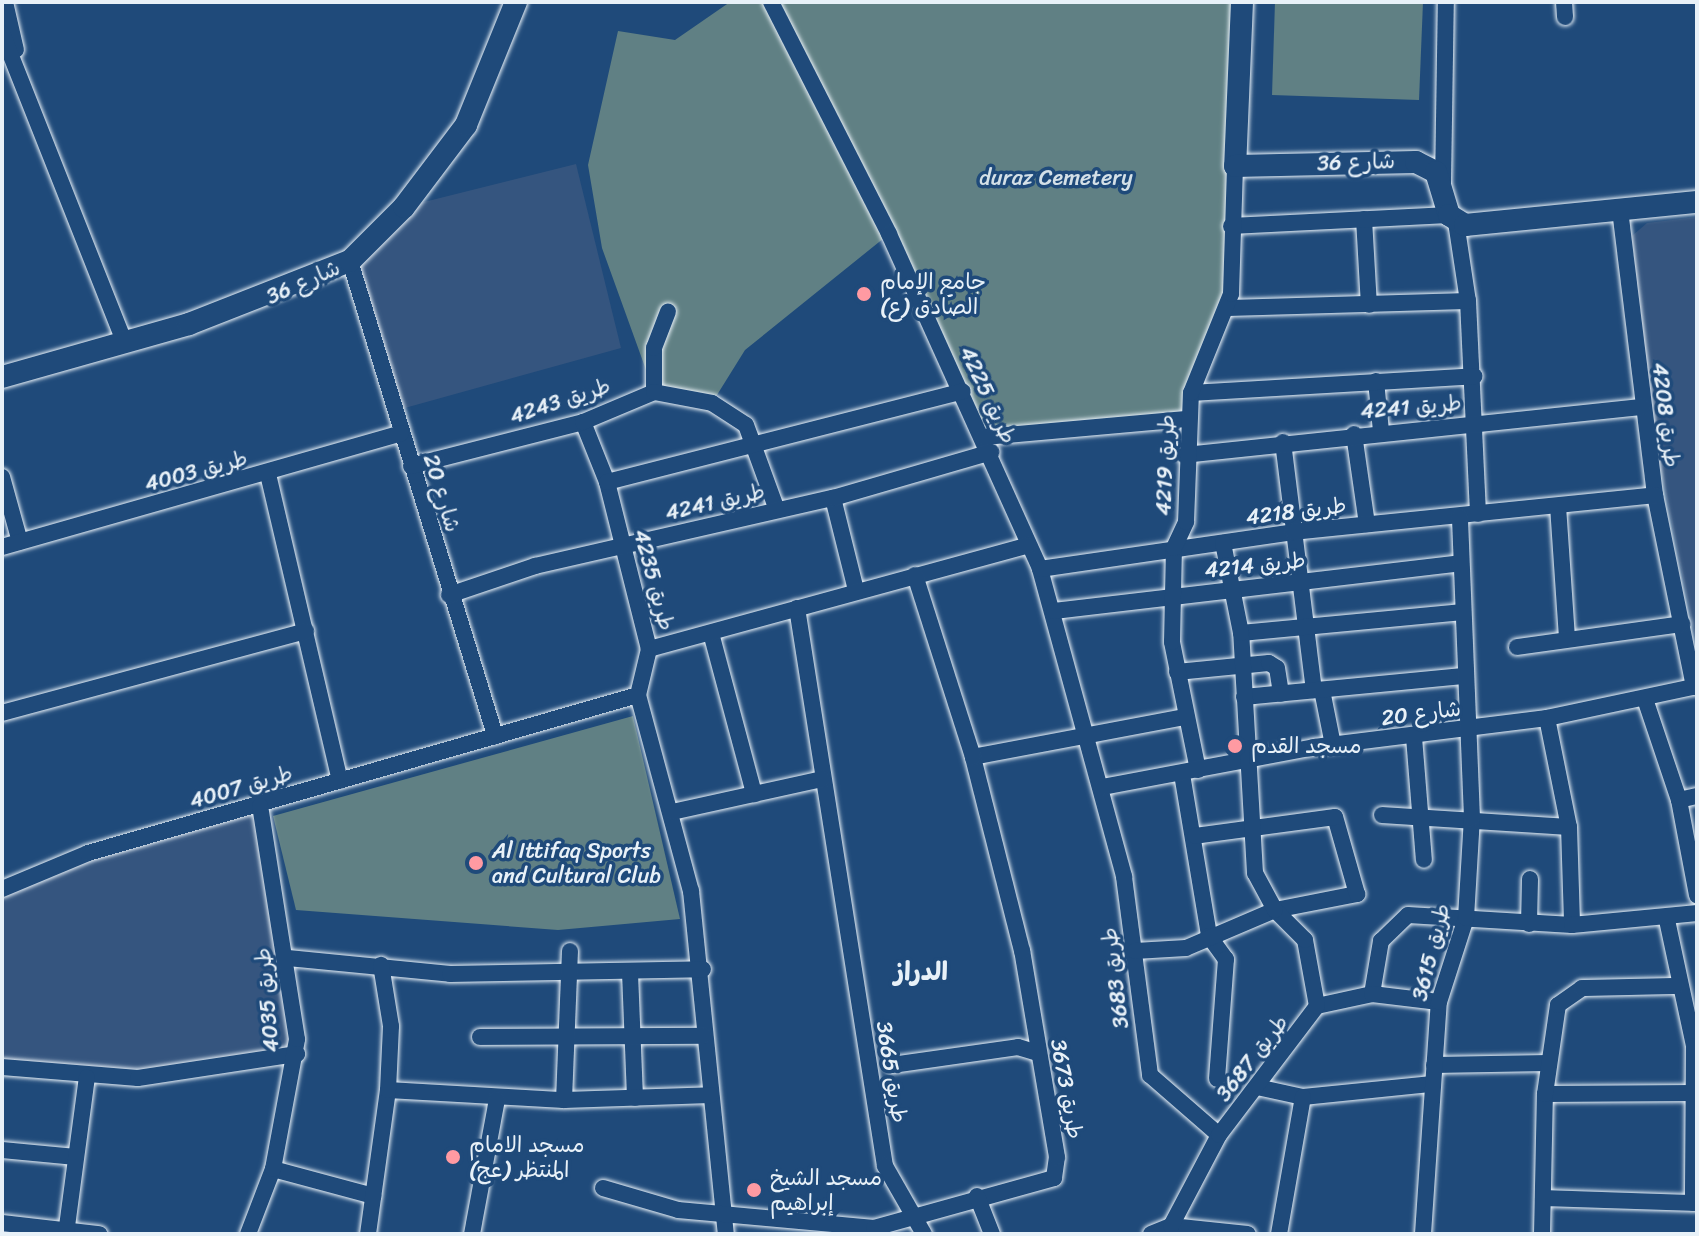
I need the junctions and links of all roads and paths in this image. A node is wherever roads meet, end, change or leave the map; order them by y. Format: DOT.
graph roads {
  1 [pos="5,2"];
  2 [pos="516,2"];
  3 [pos="771,2"];
  4 [pos="1242,2"];
  5 [pos="1446,2"];
  6 [pos="2,33"];
  7 [pos="17,55"];
  8 [pos="1235,166"];
  9 [pos="1443,183"];
  10 [pos="1697,202"];
  11 [pos="1620,210"];
  12 [pos="1364,219"];
  13 [pos="1453,219"];
  14 [pos="1231,226"];
  15 [pos="350,261"];
  16 [pos="1468,301"];
  17 [pos="1369,305"];
  18 [pos="1228,308"];
  19 [pos="668,312"];
  20 [pos="125,344"];
  21 [pos="1474,376"];
  22 [pos="2,377"];
  23 [pos="1376,381"];
  24 [pos="963,391"];
  25 [pos="654,392"];
  26 [pos="1191,393"];
  27 [pos="1642,407"];
  28 [pos="1186,419"];
  29 [pos="583,422"];
  30 [pos="1475,423"];
  31 [pos="1381,431"];
  32 [pos="401,433"];
  33 [pos="1354,434"];
  34 [pos="755,438"];
  35 [pos="1283,442"];
  36 [pos="987,445"];
  37 [pos="1184,455"];
  38 [pos="411,466"];
  39 [pos="268,474"];
  40 [pos="2,477"];
  41 [pos="607,482"];
  42 [pos="1655,495"];
  43 [pos="833,498"];
  44 [pos="1558,506"];
  45 [pos="777,510"];
  46 [pos="1478,514"];
  47 [pos="1460,516"];
  48 [pos="1367,524"];
  49 [pos="1293,532"];
  50 [pos="20,542"];
  51 [pos="1223,543"];
  52 [pos="1028,545"];
  53 [pos="2,547"];
  54 [pos="621,547"];
  55 [pos="1174,548"];
  56 [pos="1460,563"];
  57 [pos="1040,569"];
  58 [pos="915,575"];
  59 [pos="1303,583"];
  60 [pos="856,590"];
  61 [pos="1230,591"];
  62 [pos="1172,594"];
  63 [pos="449,595"];
  64 [pos="797,608"];
  65 [pos="1054,611"];
  66 [pos="1463,612"];
  67 [pos="1682,624"];
  68 [pos="1308,625"];
  69 [pos="306,631"];
  70 [pos="711,633"];
  71 [pos="1241,633"];
  72 [pos="1567,639"];
  73 [pos="1517,647"];
  74 [pos="649,649"];
  75 [pos="1243,665"];
  76 [pos="1177,672"];
  77 [pos="1463,676"];
  78 [pos="1696,686"];
  79 [pos="1318,690"];
  80 [pos="1281,694"];
  81 [pos="638,695"];
  82 [pos="1244,697"];
  83 [pos="1645,699"];
  84 [pos="2,713"];
  85 [pos="1185,717"];
  86 [pos="1547,718"];
  87 [pos="1464,730"];
  88 [pos="1084,734"];
  89 [pos="495,736"];
  90 [pos="1414,737"];
  91 [pos="1333,745"];
  92 [pos="973,757"];
  93 [pos="1252,759"];
  94 [pos="1190,772"];
  95 [pos="822,779"];
  96 [pos="340,781"];
  97 [pos="1103,787"];
  98 [pos="754,794"];
  99 [pos="1697,796"];
  100 [pos="1679,800"];
  101 [pos="260,806"];
  102 [pos="672,812"];
  103 [pos="1382,815"];
  104 [pos="1419,816"];
  105 [pos="1472,818"];
  106 [pos="1256,826"];
  107 [pos="1569,827"];
  108 [pos="1195,836"];
  109 [pos="1424,860"];
  110 [pos="1530,879"];
  111 [pos="2,889"];
  112 [pos="1697,895"];
  113 [pos="1275,910"];
  114 [pos="1697,913"];
  115 [pos="1466,918"];
  116 [pos="1667,920"];
  117 [pos="1529,924"];
  118 [pos="1572,925"];
  119 [pos="1209,936"];
  120 [pos="570,951"];
  121 [pos="1135,951"];
  122 [pos="288,958"];
  123 [pos="381,965"];
  124 [pos="703,969"];
  125 [pos="630,973"];
  126 [pos="569,974"];
  127 [pos="1676,986"];
  128 [pos="1372,994"];
  129 [pos="1439,1002"];
  130 [pos="1317,1006"];
  131 [pos="571,1035"];
  132 [pos="635,1035"];
  133 [pos="704,1036"];
  134 [pos="480,1037"];
  135 [pos="1038,1053"];
  136 [pos="297,1054"];
  137 [pos="1548,1063"];
  138 [pos="892,1065"];
  139 [pos="1434,1065"];
  140 [pos="2,1067"];
  141 [pos="87,1077"];
  142 [pos="1217,1079"];
  143 [pos="1432,1084"];
  144 [pos="1257,1087"];
  145 [pos="388,1090"];
  146 [pos="1694,1093"];
  147 [pos="1545,1094"];
  148 [pos="711,1095"];
  149 [pos="1303,1097"];
  150 [pos="635,1098"];
  151 [pos="497,1099"];
  152 [pos="564,1100"];
  153 [pos="1219,1135"];
  154 [pos="2,1150"];
  155 [pos="76,1157"];
  156 [pos="273,1169"];
  157 [pos="603,1188"];
  158 [pos="373,1196"];
  159 [pos="977,1196"];
  160 [pos="1543,1198"];
  161 [pos="1695,1203"];
  162 [pos="728,1214"];
  163 [pos="916,1218"];
  164 [pos="2,1223"];
  165 [pos="1171,1226"];
  166 [pos="66,1232"];
  167 [pos="99,1234"];
  168 [pos="248,1234"];
  169 [pos="368,1234"];
  170 [pos="472,1234"];
  171 [pos="726,1234"];
  172 [pos="924,1234"];
  173 [pos="992,1234"];
  174 [pos="1151,1234"];
  175 [pos="1248,1234"];
  176 [pos="1279,1234"];
  177 [pos="1423,1234"];
  178 [pos="1542,1234"];
  1 -- 7 [label="street"];
  2 -- 15 [label="street, شارع 36"];
  3 -- 24 [label="street, طريق 4225"];
  4 -- 8 [label="street"];
  5 -- 9 [label="street"];
  6 -- 7 [label="street"];
  7 -- 20 [label="street"];
  8 -- 9 [label="street, شارع 36"];
  8 -- 14 [label="street, طريق 4219"];
  9 -- 13 [label="street"];
  10 -- 11 [label="street"];
  11 -- 13 [label="street"];
  11 -- 27 [label="street, طريق 4208"];
  12 -- 13 [label="street"];
  12 -- 14 [label="street"];
  12 -- 17 [label="street"];
  13 -- 16 [label="street"];
  14 -- 18 [label="street, طريق 4219"];
  15 -- 20 [label="street, شارع 36"];
  15 -- 32 [label="street, شارع 20"];
  16 -- 17 [label="street"];
  16 -- 21 [label="street"];
  17 -- 18 [label="street"];
  18 -- 26 [label="street, طريق 4219"];
  19 -- 25 [label="street"];
  20 -- 22 [label="street, شارع 36"];
  21 -- 23 [label="street"];
  21 -- 30 [label="street"];
  23 -- 26 [label="street"];
  23 -- 31 [label="street"];
  24 -- 34 [label="street"];
  24 -- 36 [label="street, طريق 4225"];
  25 -- 29 [label="street, طريق 4243"];
  25 -- 34 [label="street"];
  26 -- 28 [label="street, طريق 4219"];
  27 -- 30 [label="street, طريق 4241"];
  27 -- 42 [label="street, طريق 4208"];
  28 -- 36 [label="street, طريق 4241"];
  28 -- 37 [label="street, طريق 4219"];
  29 -- 38 [label="street, طريق 4243"];
  29 -- 41 [label="street, طريق 4235"];
  30 -- 31 [label="street, طريق 4241"];
  30 -- 46 [label="street"];
  31 -- 33 [label="street, طريق 4241"];
  32 -- 38 [label="street, شارع 20"];
  32 -- 39 [label="street, طريق 4003"];
  33 -- 35 [label="street, طريق 4241"];
  33 -- 48 [label="street"];
  34 -- 41 [label="street"];
  34 -- 45 [label="street"];
  35 -- 37 [label="street, طريق 4241"];
  35 -- 49 [label="street"];
  36 -- 43 [label="street, طريق 4241"];
  36 -- 52 [label="street, طريق 4225"];
  37 -- 55 [label="street, طريق 4219"];
  38 -- 63 [label="street, شارع 20"];
  39 -- 50 [label="street, طريق 4003"];
  39 -- 69 [label="street"];
  40 -- 50 [label="street"];
  41 -- 54 [label="street, طريق 4235"];
  42 -- 44 [label="street, طريق 4218"];
  42 -- 67 [label="street, طريق 4208"];
  43 -- 45 [label="street, طريق 4241"];
  43 -- 60 [label="street"];
  44 -- 46 [label="street, طريق 4218"];
  44 -- 72 [label="street"];
  45 -- 54 [label="street, طريق 4241"];
  46 -- 47 [label="street, طريق 4218"];
  47 -- 48 [label="street, طريق 4218"];
  47 -- 56 [label="street, طريق 3615"];
  48 -- 49 [label="street, طريق 4218"];
  49 -- 51 [label="street, طريق 4218"];
  49 -- 59 [label="street"];
  50 -- 53 [label="street, طريق 4003"];
  51 -- 55 [label="street, طريق 4218"];
  51 -- 61 [label="street, طريق 3687"];
  52 -- 57 [label="street, طريق 4225"];
  52 -- 58 [label="street"];
  54 -- 63 [label="street, طريق 4241"];
  54 -- 74 [label="street, طريق 4235"];
  55 -- 57 [label="street, طريق 4218"];
  55 -- 62 [label="street, طريق 4219"];
  56 -- 59 [label="street, طريق 4214"];
  56 -- 66 [label="street, طريق 3615"];
  57 -- 65 [label="street, طريق 4225"];
  58 -- 60 [label="street"];
  58 -- 92 [label="street, طريق 3673"];
  59 -- 61 [label="street, طريق 4214"];
  59 -- 68 [label="street"];
  60 -- 64 [label="street"];
  61 -- 62 [label="street, طريق 4214"];
  61 -- 71 [label="street, طريق 3687"];
  62 -- 65 [label="street, طريق 4214"];
  62 -- 76 [label="street, طريق 4219"];
  63 -- 89 [label="street, شارع 20"];
  64 -- 70 [label="street"];
  64 -- 95 [label="street, طريق 3665"];
  65 -- 88 [label="street, طريق 4225"];
  66 -- 68 [label="street"];
  66 -- 77 [label="street, طريق 3615"];
  67 -- 72 [label="street"];
  67 -- 78 [label="street, طريق 4208"];
  68 -- 71 [label="street"];
  68 -- 79 [label="street"];
  69 -- 84 [label="street"];
  69 -- 96 [label="street"];
  70 -- 74 [label="street"];
  70 -- 98 [label="street"];
  71 -- 75 [label="street, طريق 3687"];
  72 -- 73 [label="street"];
  74 -- 81 [label="street, طريق 4235"];
  75 -- 76 [label="street"];
  75 -- 80 [label="street"];
  75 -- 82 [label="street, طريق 3687"];
  76 -- 85 [label="street, طريق 4219"];
  77 -- 79 [label="street"];
  77 -- 87 [label="street, طريق 3615"];
  78 -- 83 [label="street, شارع 20"];
  79 -- 80 [label="street"];
  79 -- 91 [label="street"];
  80 -- 82 [label="street"];
  81 -- 89 [label="street, طريق 4007"];
  81 -- 102 [label="street, طريق 4235"];
  82 -- 93 [label="street, طريق 3687"];
  83 -- 86 [label="street, شارع 20"];
  83 -- 100 [label="street"];
  85 -- 88 [label="street"];
  85 -- 94 [label="street, طريق 4219"];
  86 -- 87 [label="street, شارع 20"];
  86 -- 107 [label="street"];
  87 -- 90 [label="street, شارع 20"];
  87 -- 105 [label="street, طريق 3615"];
  88 -- 92 [label="street"];
  88 -- 97 [label="street, طريق 4225"];
  89 -- 96 [label="street, طريق 4007"];
  90 -- 91 [label="street, شارع 20"];
  90 -- 104 [label="street"];
  91 -- 93 [label="street, شارع 20"];
  92 -- 135 [label="street, طريق 3673"];
  93 -- 94 [label="street, شارع 20"];
  93 -- 106 [label="street, طريق 3687"];
  94 -- 97 [label="street, شارع 20"];
  94 -- 108 [label="street, طريق 4219"];
  95 -- 98 [label="street"];
  95 -- 163 [label="street, طريق 3665"];
  96 -- 101 [label="street, طريق 4007"];
  97 -- 121 [label="street, طريق 3683"];
  98 -- 102 [label="street"];
  99 -- 100 [label="street"];
  100 -- 112 [label="street"];
  101 -- 111 [label="street, طريق 4007"];
  101 -- 122 [label="street, طريق 4035"];
  102 -- 124 [label="street, طريق 4235"];
  103 -- 104 [label="street"];
  104 -- 105 [label="street"];
  104 -- 109 [label="street"];
  105 -- 107 [label="street"];
  105 -- 115 [label="street, طريق 3615"];
  106 -- 108 [label="street"];
  106 -- 113 [label="street, طريق 3687"];
  106 -- 113 [label="street"];
  107 -- 118 [label="street"];
  108 -- 119 [label="street, طريق 4219"];
  110 -- 117 [label="street"];
  113 -- 119 [label="street"];
  113 -- 130 [label="street, طريق 3687"];
  114 -- 116 [label="street"];
  115 -- 117 [label="street"];
  115 -- 128 [label="street"];
  115 -- 129 [label="street, طريق 3615"];
  116 -- 118 [label="street"];
  116 -- 127 [label="street"];
  117 -- 118 [label="street"];
  119 -- 121 [label="street"];
  119 -- 142 [label="street, طريق 4219"];
  120 -- 126 [label="street"];
  121 -- 153 [label="street, طريق 3683"];
  122 -- 123 [label="street"];
  122 -- 136 [label="street, طريق 4035"];
  123 -- 126 [label="street"];
  123 -- 145 [label="street"];
  124 -- 125 [label="street"];
  124 -- 133 [label="street, طريق 4235"];
  125 -- 126 [label="street"];
  125 -- 132 [label="street"];
  126 -- 131 [label="street"];
  127 -- 137 [label="street"];
  127 -- 146 [label="street"];
  128 -- 129 [label="street"];
  128 -- 130 [label="street"];
  129 -- 139 [label="street, طريق 3615"];
  130 -- 144 [label="street, طريق 3687"];
  131 -- 132 [label="street"];
  131 -- 134 [label="street"];
  131 -- 152 [label="street"];
  132 -- 133 [label="street"];
  132 -- 150 [label="street"];
  133 -- 148 [label="street, طريق 4235"];
  135 -- 138 [label="street"];
  135 -- 159 [label="street, طريق 3673"];
  136 -- 141 [label="street"];
  136 -- 156 [label="street, طريق 4035"];
  137 -- 139 [label="street"];
  137 -- 147 [label="street"];
  139 -- 143 [label="street, طريق 3615"];
  140 -- 141 [label="street"];
  141 -- 155 [label="street"];
  143 -- 149 [label="street"];
  143 -- 177 [label="street, طريق 3615"];
  144 -- 149 [label="street"];
  144 -- 153 [label="street, طريق 3687"];
  145 -- 151 [label="street"];
  145 -- 158 [label="street"];
  146 -- 147 [label="street"];
  146 -- 161 [label="street"];
  147 -- 160 [label="street"];
  148 -- 150 [label="street"];
  148 -- 162 [label="street, طريق 4235"];
  149 -- 176 [label="street"];
  150 -- 152 [label="street"];
  151 -- 152 [label="street"];
  151 -- 170 [label="street"];
  153 -- 165 [label="street, طريق 3687"];
  154 -- 155 [label="street"];
  155 -- 166 [label="street"];
  156 -- 158 [label="street"];
  156 -- 168 [label="street, طريق 4035"];
  157 -- 162 [label="street, طريق 3673"];
  158 -- 169 [label="street"];
  159 -- 163 [label="street, طريق 3673"];
  159 -- 173 [label="street"];
  160 -- 161 [label="street"];
  160 -- 178 [label="street"];
  162 -- 163 [label="street, طريق 3673"];
  162 -- 171 [label="street, طريق 4235"];
  163 -- 172 [label="street, طريق 3665"];
  164 -- 166 [label="street"];
  165 -- 174 [label="street"];
  165 -- 175 [label="street"];
  166 -- 167 [label="street"];
}
